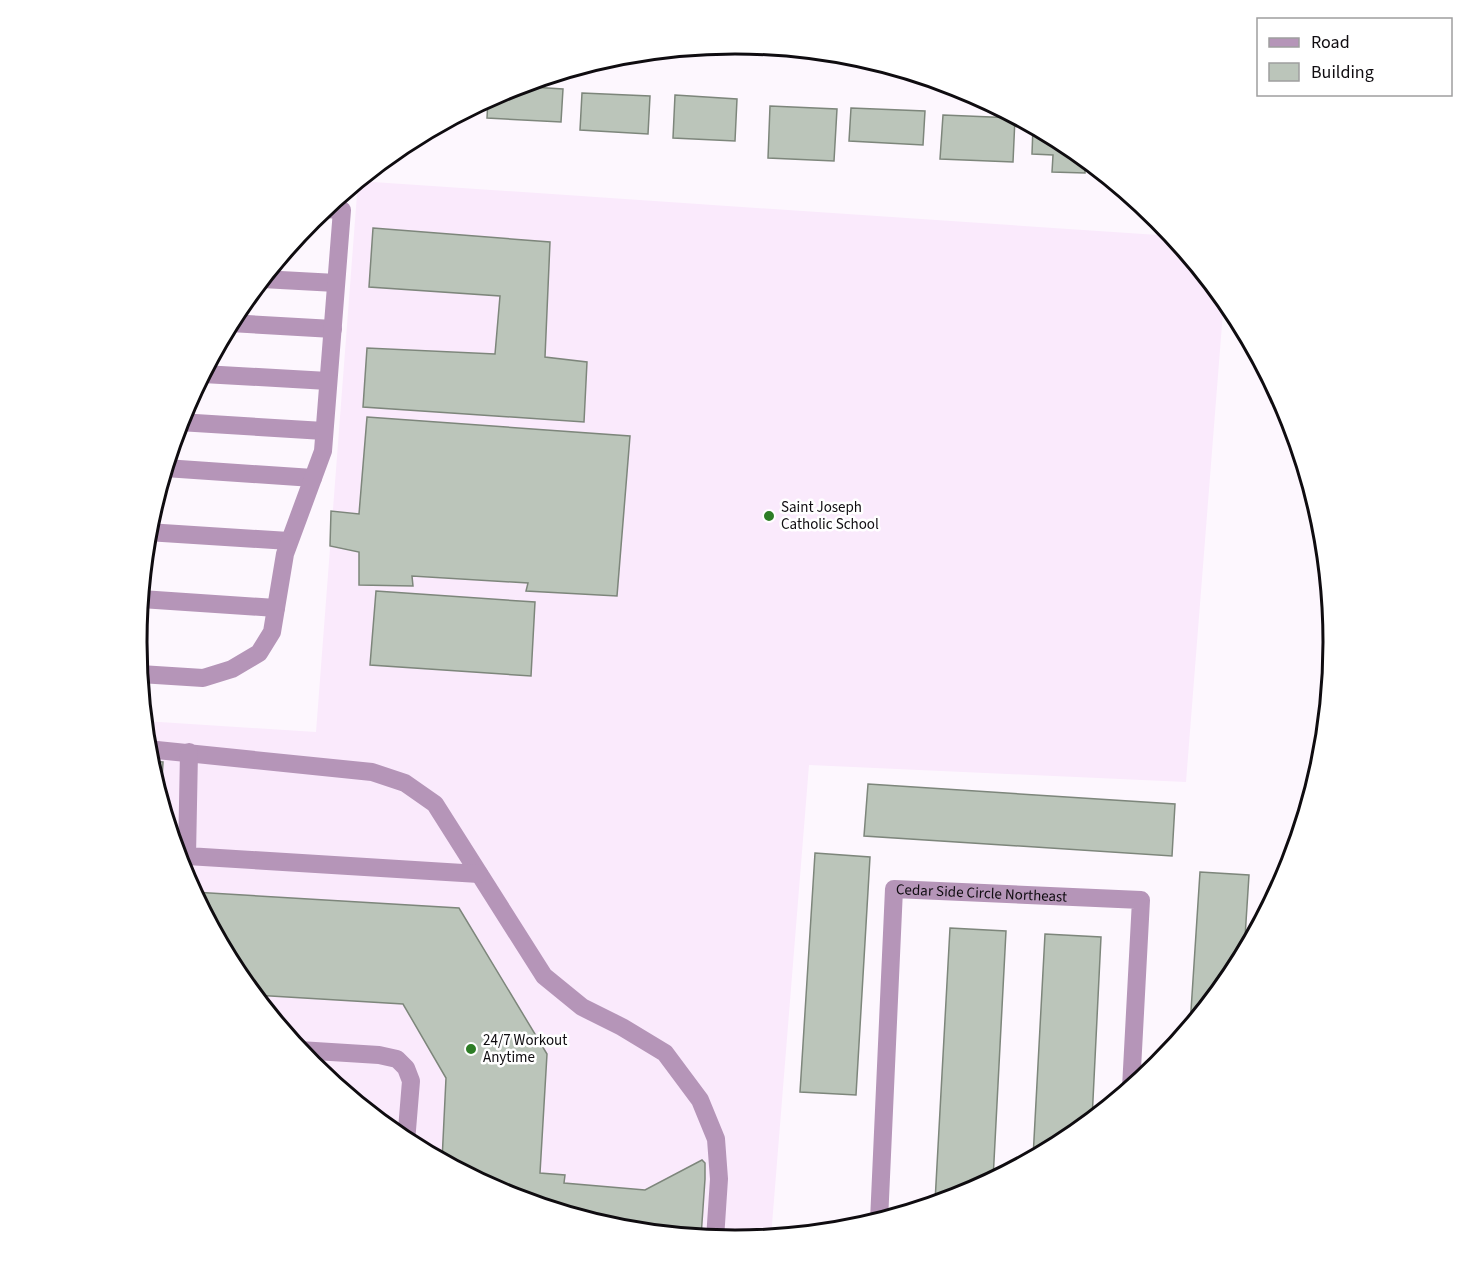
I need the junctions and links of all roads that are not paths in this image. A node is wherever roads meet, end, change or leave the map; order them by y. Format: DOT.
graph roads {
  1 [pos="337,210"];
  2 [pos="273,280"];
  3 [pos="336,283"];
  4 [pos="241,324"];
  5 [pos="333,329"];
  6 [pos="212,375"];
  7 [pos="328,381"];
  8 [pos="189,424"];
  9 [pos="324,431"];
  10 [pos="173,469"];
  11 [pos="313,478"];
  12 [pos="157,533"];
  13 [pos="289,541"];
  14 [pos="148,599"];
  15 [pos="276,608"];
  16 [pos="148,674"];
  17 [pos="157,750"];
  18 [pos="189,752"];
  19 [pos="187,854"];
  20 [pos="188,856"];
  21 [pos="479,874"];
  22 [pos="312,1051"];
  23 [pos="1132,1076"];
  24 [pos="407,1130"];
  25 [pos="879,1212"];
  26 [pos="716,1229"];
  1 -- 3 [label="street"];
  2 -- 3 [label="street"];
  3 -- 5 [label="street"];
  4 -- 5 [label="street"];
  5 -- 7 [label="street"];
  6 -- 7 [label="street"];
  7 -- 9 [label="street"];
  8 -- 9 [label="street"];
  9 -- 11 [label="street"];
  10 -- 11 [label="street"];
  11 -- 13 [label="street"];
  12 -- 13 [label="street"];
  13 -- 15 [label="street"];
  14 -- 15 [label="street"];
  15 -- 16 [label="street"];
  17 -- 18 [label="street"];
  18 -- 19 [label="street"];
  18 -- 21 [label="street"];
  20 -- 21 [label="street"];
  21 -- 26 [label="street"];
  22 -- 24 [label="street"];
  23 -- 25 [label="street, Cedar Side Circle Northeast"];
}
